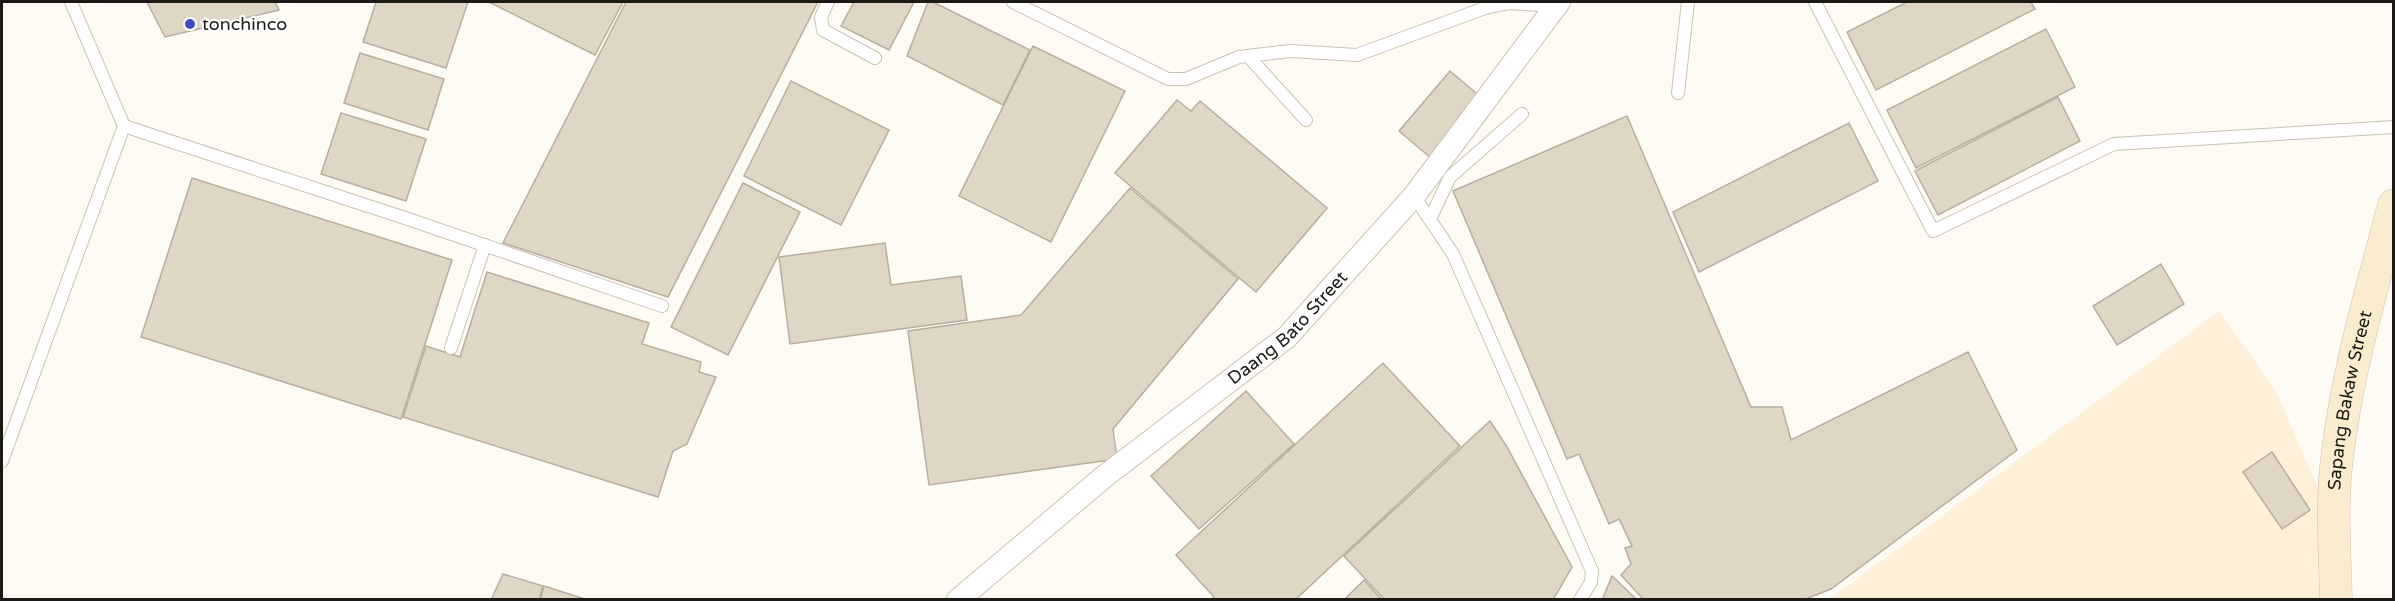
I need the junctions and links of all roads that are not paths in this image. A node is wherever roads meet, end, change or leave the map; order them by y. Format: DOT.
graph roads {
  1 [pos="71,2"];
  2 [pos="828,2"];
  3 [pos="1013,2"];
  4 [pos="1688,2"];
  5 [pos="1815,2"];
  6 [pos="1557,4"];
  7 [pos="1483,5"];
  8 [pos="1248,56"];
  9 [pos="875,58"];
  10 [pos="1678,93"];
  11 [pos="1522,114"];
  12 [pos="1306,120"];
  13 [pos="124,126"];
  14 [pos="2394,127"];
  15 [pos="1414,196"];
  16 [pos="2394,205"];
  17 [pos="1430,219"];
  18 [pos="485,245"];
  19 [pos="662,306"];
  20 [pos="451,348"];
  21 [pos="2,461"];
  22 [pos="958,600"];
  23 [pos="1580,600"];
  24 [pos="2336,600"];
  1 -- 13 [label="lane"];
  2 -- 9 [label="lane"];
  3 -- 8 [label="lane"];
  4 -- 10 [label="lane"];
  5 -- 14 [label="lane"];
  6 -- 7 [label="lane"];
  6 -- 15 [label="street, Daang Bato Street"];
  7 -- 8 [label="lane"];
  8 -- 12 [label="lane"];
  11 -- 17 [label="lane"];
  13 -- 18 [label="lane"];
  13 -- 21 [label="lane"];
  15 -- 17 [label="lane"];
  15 -- 22 [label="street, Daang Bato Street"];
  16 -- 24 [label="street, Sapang Bakaw Street"];
  17 -- 23 [label="lane"];
  18 -- 19 [label="lane"];
  18 -- 20 [label="lane"];
}
